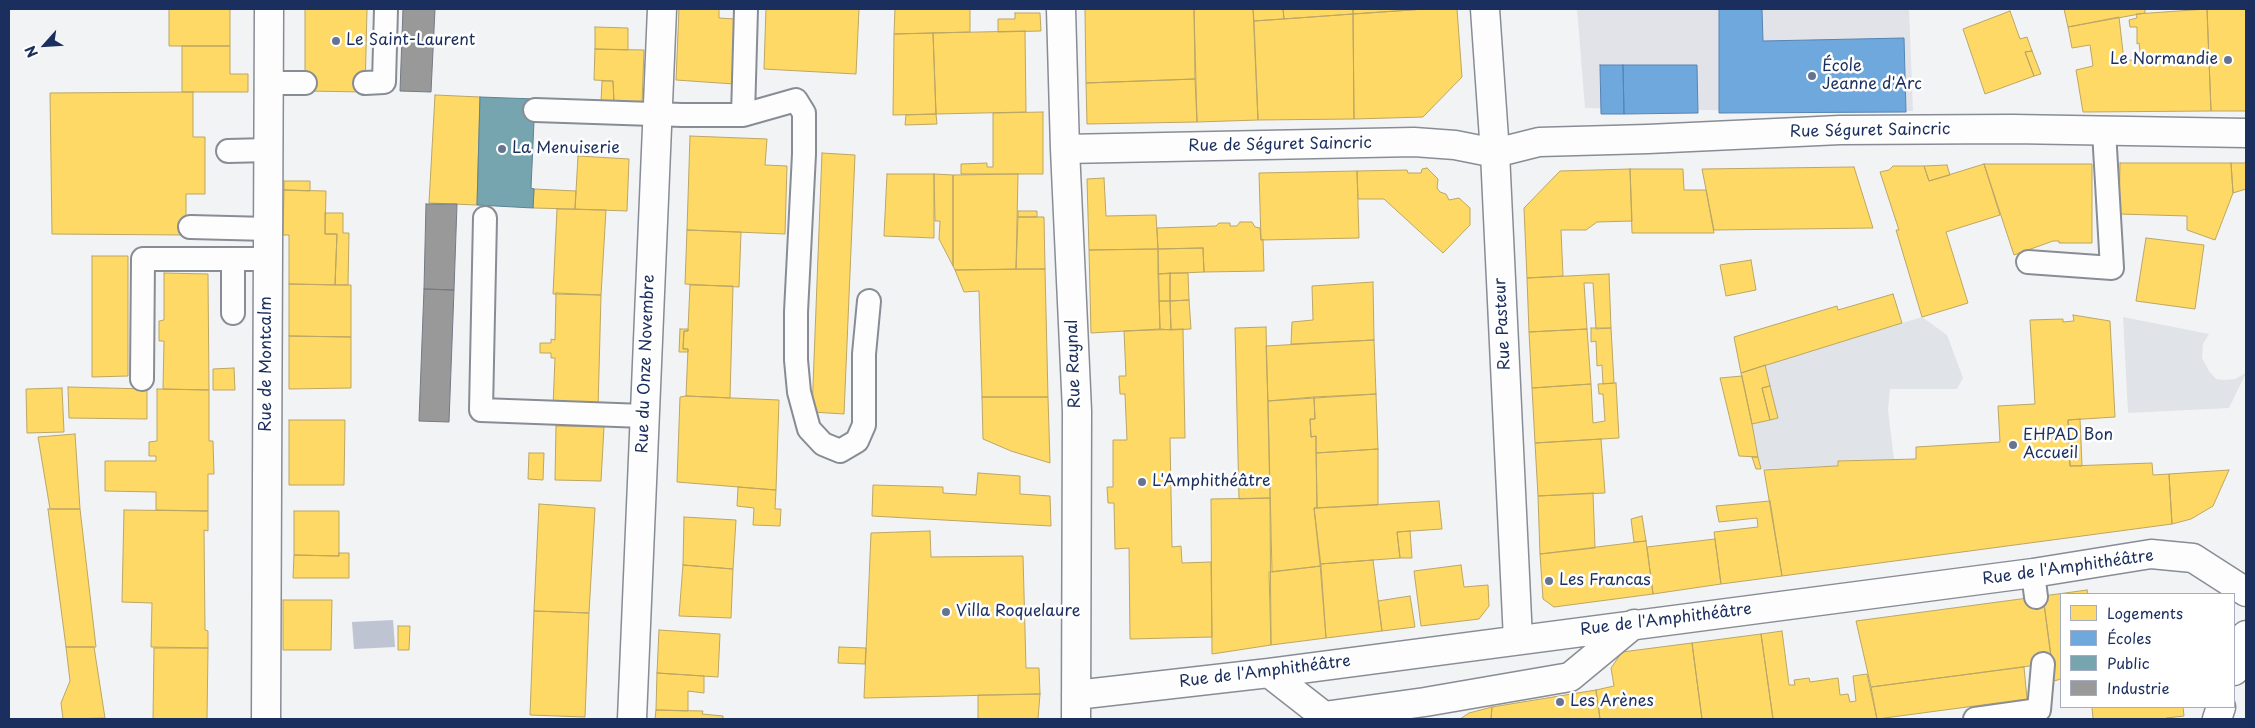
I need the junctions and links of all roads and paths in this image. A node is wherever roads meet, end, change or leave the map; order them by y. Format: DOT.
graph roads {
  1 [pos="269,9"];
  2 [pos="386,9"];
  3 [pos="662,9"];
  4 [pos="746,9"];
  5 [pos="1061,9"];
  6 [pos="1485,9"];
  7 [pos="365,82"];
  8 [pos="268,83"];
  9 [pos="304,83"];
  10 [pos="535,110"];
  11 [pos="656,114"];
  12 [pos="743,114"];
  13 [pos="2104,130"];
  14 [pos="2246,133"];
  15 [pos="1065,149"];
  16 [pos="268,150"];
  17 [pos="228,151"];
  18 [pos="1495,153"];
  19 [pos="485,218"];
  20 [pos="190,227"];
  21 [pos="268,229"];
  22 [pos="233,259"];
  23 [pos="268,259"];
  24 [pos="2028,262"];
  25 [pos="869,301"];
  26 [pos="233,313"];
  27 [pos="142,379"];
  28 [pos="644,416"];
  29 [pos="2246,592"];
  30 [pos="1634,624"];
  31 [pos="2246,635"];
  32 [pos="1518,640"];
  33 [pos="2043,664"];
  34 [pos="2235,668"];
  35 [pos="1269,673"];
  36 [pos="1076,707"];
  37 [pos="1426,710"];
  38 [pos="266,719"];
  39 [pos="632,719"];
  40 [pos="1975,719"];
  1 -- 8 [label="street, Rue de Montcalm"];
  2 -- 7 [label="lane"];
  3 -- 11 [label="street, Rue du Onze Novembre"];
  4 -- 12 [label="lane"];
  5 -- 15 [label="street, Rue Raynal"];
  6 -- 18 [label="street, Rue Pasteur"];
  8 -- 9 [label="lane"];
  8 -- 16 [label="street, Rue de Montcalm"];
  10 -- 11 [label="lane"];
  11 -- 12 [label="lane"];
  11 -- 28 [label="street, Rue du Onze Novembre"];
  12 -- 25 [label="lane"];
  13 -- 14 [label="street, Rue Séguret Saincric"];
  13 -- 18 [label="street, Rue Séguret Saincric"];
  13 -- 24 [label="lane"];
  15 -- 18 [label="street, Rue de Séguret Saincric"];
  15 -- 36 [label="street, Rue Raynal"];
  16 -- 17 [label="lane"];
  16 -- 21 [label="street, Rue de Montcalm"];
  18 -- 32 [label="street, Rue Pasteur"];
  19 -- 28 [label="lane"];
  20 -- 21 [label="lane"];
  21 -- 23 [label="street, Rue de Montcalm"];
  22 -- 23 [label="lane"];
  22 -- 26 [label="lane"];
  22 -- 27 [label="lane"];
  23 -- 38 [label="street, Rue de Montcalm"];
  28 -- 39 [label="street, Rue du Onze Novembre"];
  29 -- 30 [label="street, Rue de l'Amphithéâtre"];
  30 -- 32 [label="street, Rue de l'Amphithéâtre"];
  30 -- 37 [label="street"];
  31 -- 34 [label="street"];
  32 -- 35 [label="street, Rue de l'Amphithéâtre"];
  33 -- 40 [label="lane"];
  35 -- 36 [label="street, Rue de l'Amphithéâtre"];
  35 -- 37 [label="street"];
}
